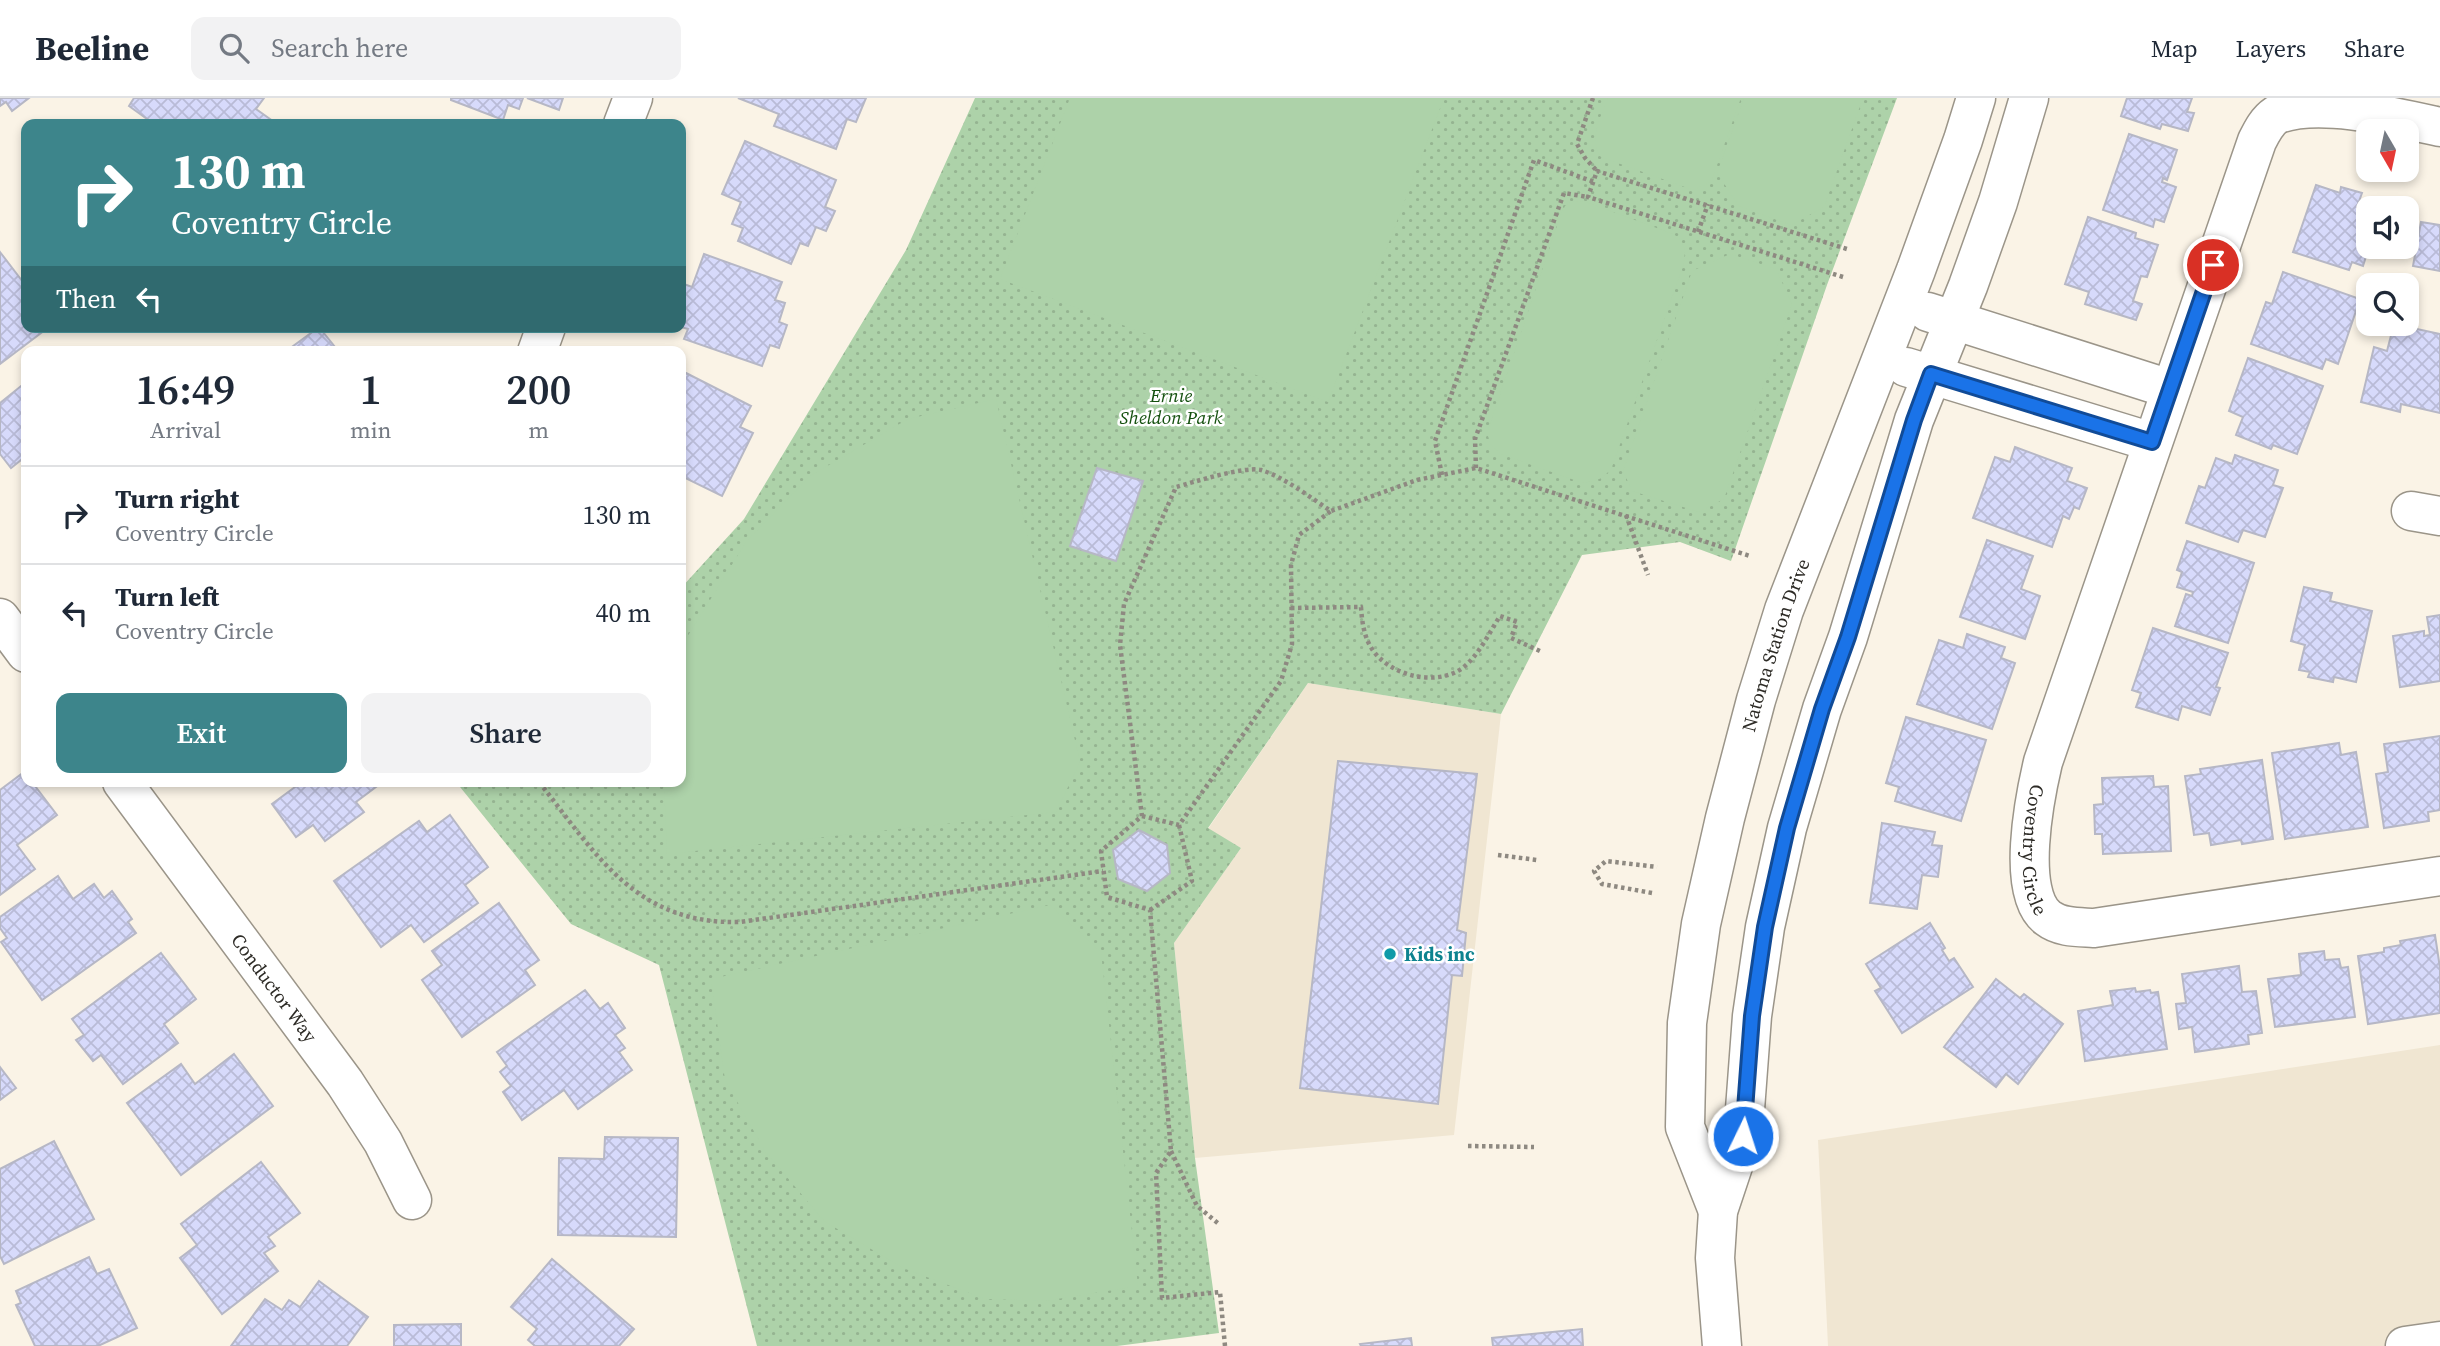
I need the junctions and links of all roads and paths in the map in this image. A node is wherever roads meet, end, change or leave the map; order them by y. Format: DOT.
graph roads {
  1 [pos="632,98"];
  2 [pos="1592,98"];
  3 [pos="1976,98"];
  4 [pos="2029,98"];
  5 [pos="625,119"];
  6 [pos="2440,127"];
  7 [pos="1597,171"];
  8 [pos="1594,183"];
  9 [pos="1588,197"];
  10 [pos="1708,205"];
  11 [pos="1698,232"];
  12 [pos="1850,250"];
  13 [pos="1843,277"];
  14 [pos="1903,304"];
  15 [pos="1954,320"];
  16 [pos="2057,352"];
  17 [pos="1881,359"];
  18 [pos="1931,374"];
  19 [pos="2170,389"];
  20 [pos="2038,407"];
  21 [pos="2152,442"];
  22 [pos="1476,468"];
  23 [pos="1442,475"];
  24 [pos="1331,511"];
  25 [pos="1626,515"];
  26 [pos="1749,556"];
  27 [pos="1648,575"];
  28 [pos="1292,608"];
  29 [pos="0,618"];
  30 [pos="21,646"];
  31 [pos="1540,652"];
  32 [pos="126,787"];
  33 [pos="543,787"];
  34 [pos="1142,816"];
  35 [pos="1179,825"];
  36 [pos="1498,855"];
  37 [pos="1537,860"];
  38 [pos="1657,867"];
  39 [pos="1102,871"];
  40 [pos="2440,876"];
  41 [pos="1652,892"];
  42 [pos="1150,910"];
  43 [pos="1468,1146"];
  44 [pos="1534,1147"];
  45 [pos="1171,1152"];
  46 [pos="412,1200"];
  47 [pos="1718,1211"];
  48 [pos="1219,1224"];
  49 [pos="2440,1341"];
  50 [pos="1225,1346"];
  51 [pos="1722,1346"];
  52 [pos="2405,1346"];
  1 -- 5 [label="street"];
  2 -- 7 [label="path"];
  3 -- 14 [label="street, Natoma Station Drive"];
  4 -- 15 [label="street, Natoma Station Drive"];
  6 -- 19 [label="street, Coventry Circle"];
  7 -- 8 [label="path"];
  7 -- 10 [label="path"];
  8 -- 9 [label="path"];
  8 -- 23 [label="path"];
  9 -- 11 [label="path"];
  9 -- 22 [label="path"];
  10 -- 11 [label="path"];
  10 -- 12 [label="path"];
  11 -- 13 [label="path"];
  14 -- 15 [label="street"];
  14 -- 17 [label="street, Natoma Station Drive"];
  15 -- 16 [label="street"];
  15 -- 18 [label="street, Natoma Station Drive"];
  16 -- 19 [label="street"];
  16 -- 20 [label="street"];
  17 -- 18 [label="street"];
  17 -- 47 [label="street, Natoma Station Drive"];
  18 -- 20 [label="street"];
  18 -- 47 [label="street, Natoma Station Drive"];
  19 -- 21 [label="street, Coventry Circle"];
  20 -- 21 [label="street"];
  21 -- 40 [label="street, Coventry Circle"];
  22 -- 23 [label="path"];
  22 -- 25 [label="path"];
  23 -- 24 [label="path"];
  24 -- 28 [label="path"];
  24 -- 34 [label="path"];
  25 -- 26 [label="path"];
  25 -- 27 [label="path"];
  28 -- 31 [label="path"];
  28 -- 35 [label="path"];
  29 -- 30 [label="street"];
  32 -- 46 [label="street, Conductor Way"];
  33 -- 39 [label="path"];
  34 -- 35 [label="path"];
  34 -- 39 [label="path"];
  35 -- 42 [label="path"];
  36 -- 37 [label="path"];
  38 -- 41 [label="path"];
  39 -- 42 [label="path"];
  42 -- 45 [label="path"];
  43 -- 44 [label="path"];
  45 -- 48 [label="path"];
  45 -- 50 [label="path"];
  47 -- 51 [label="street, Natoma Station Drive"];
  49 -- 52 [label="street"];
}
